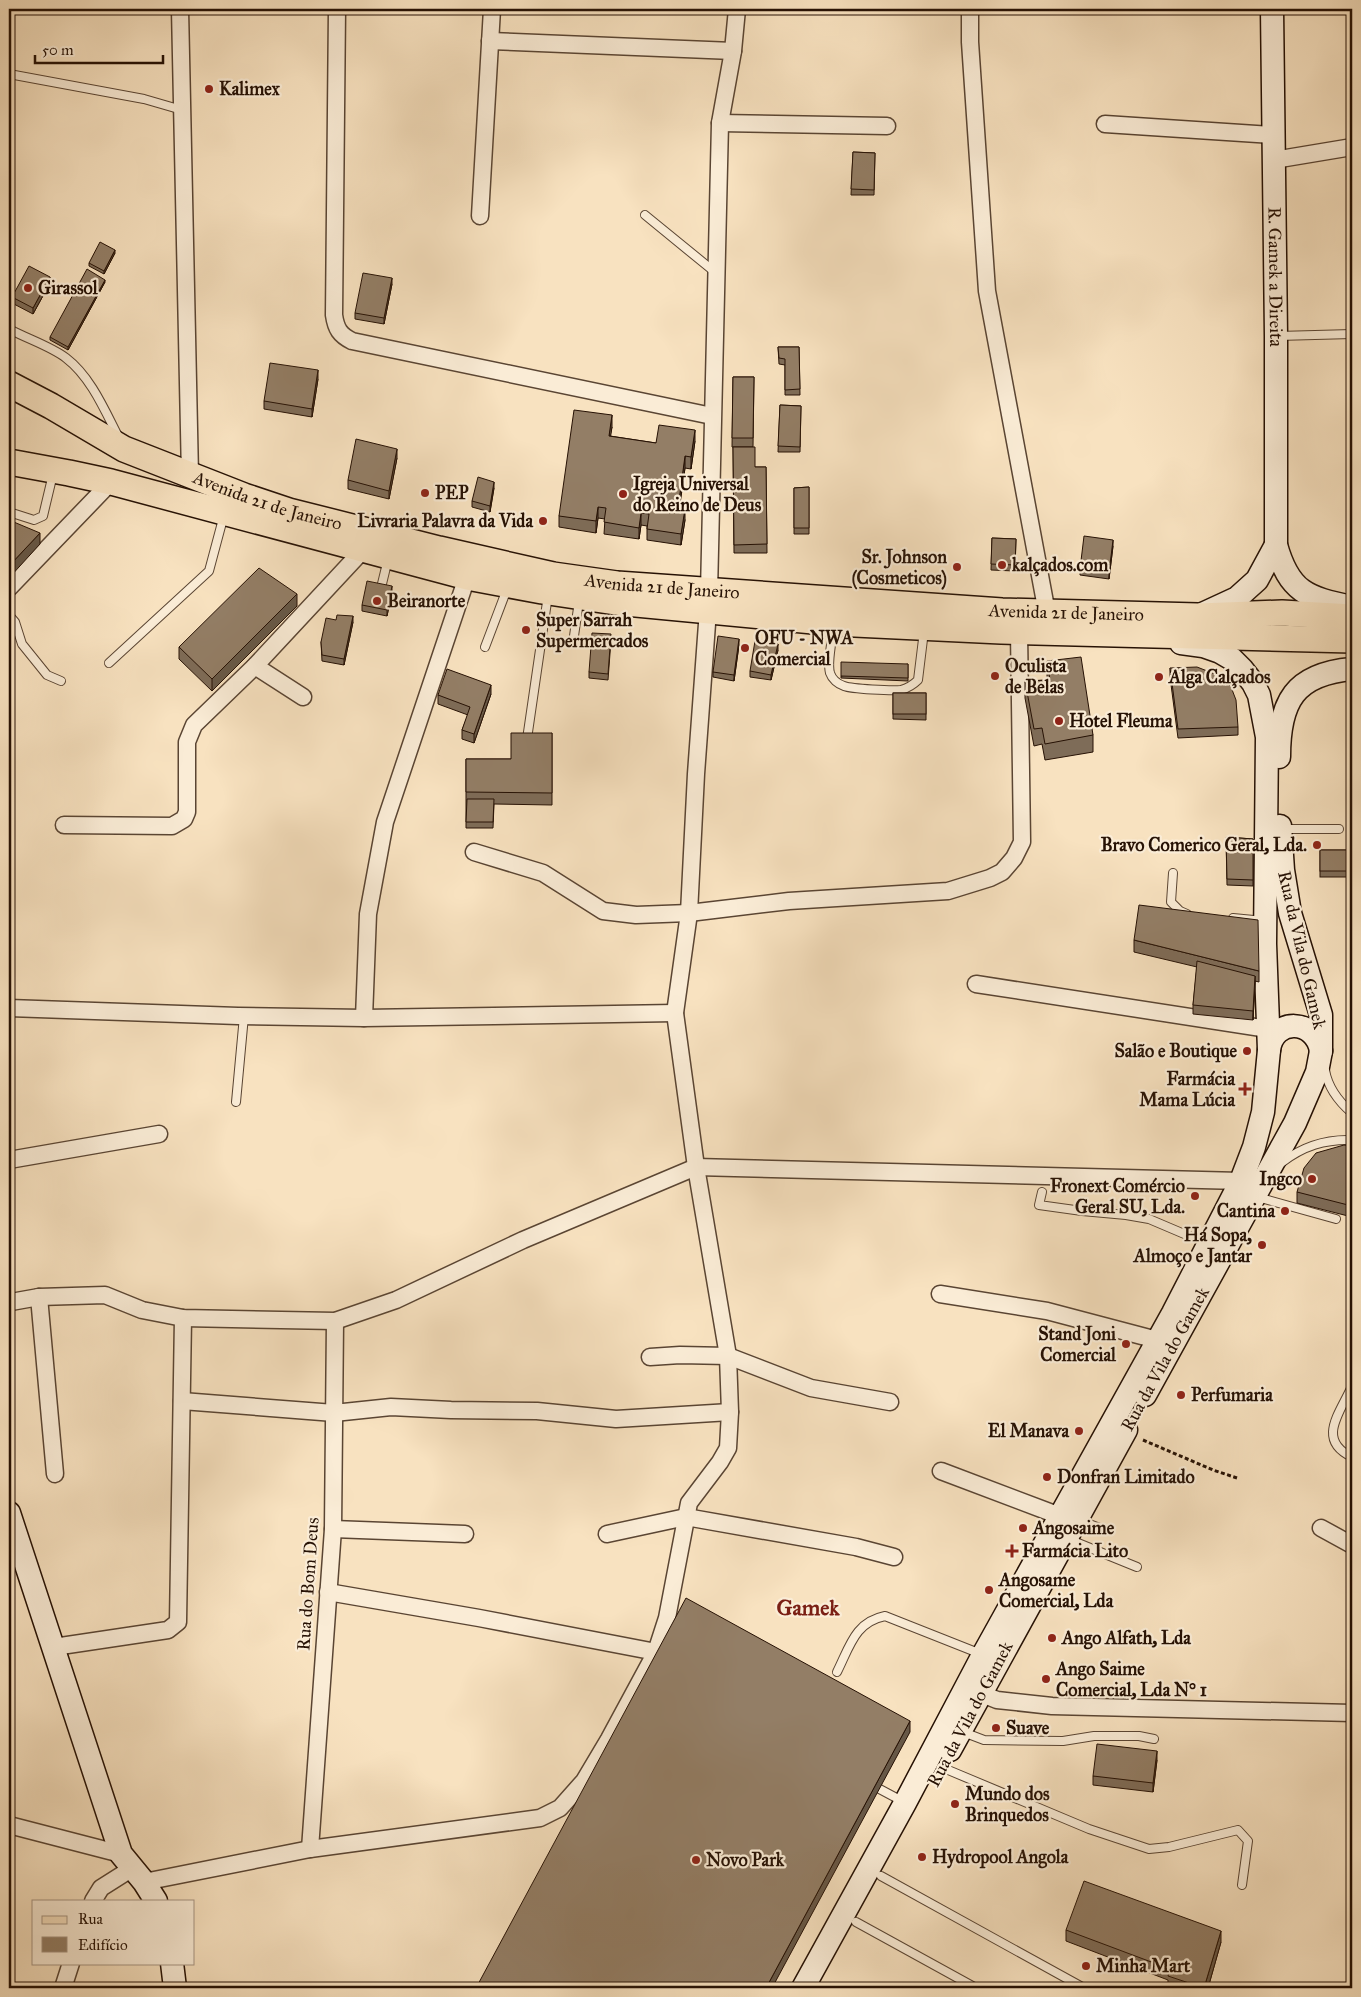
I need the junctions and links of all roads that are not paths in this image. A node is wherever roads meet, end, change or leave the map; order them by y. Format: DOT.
graph roads {
  1 [pos="180,9"];
  2 [pos="337,9"];
  3 [pos="492,9"];
  4 [pos="737,9"];
  5 [pos="970,9"];
  6 [pos="1272,9"];
  7 [pos="490,41"];
  8 [pos="732,51"];
  9 [pos="9,74"];
  10 [pos="182,110"];
  11 [pos="720,123"];
  12 [pos="1105,124"];
  13 [pos="887,126"];
  14 [pos="1273,135"];
  15 [pos="1352,147"];
  16 [pos="1274,160"];
  17 [pos="645,215"];
  18 [pos="480,216"];
  19 [pos="716,273"];
  20 [pos="9,331"];
  21 [pos="1352,334"];
  22 [pos="1276,336"];
  23 [pos="9,384"];
  24 [pos="9,400"];
  25 [pos="712,416"];
  26 [pos="124,449"];
  27 [pos="9,453"];
  28 [pos="9,462"];
  29 [pos="61,471"];
  30 [pos="190,476"];
  31 [pos="111,482"];
  32 [pos="9,512"];
  33 [pos="224,513"];
  34 [pos="1276,545"];
  35 [pos="363,550"];
  36 [pos="388,557"];
  37 [pos="467,577"];
  38 [pos="509,585"];
  39 [pos="9,588"];
  40 [pos="380,592"];
  41 [pos="548,592"];
  42 [pos="580,597"];
  43 [pos="708,601"];
  44 [pos="1352,607"];
  45 [pos="1047,613"];
  46 [pos="9,615"];
  47 [pos="1198,616"];
  48 [pos="1352,616"];
  49 [pos="834,623"];
  50 [pos="924,627"];
  51 [pos="1019,632"];
  52 [pos="1106,634"];
  53 [pos="574,636"];
  54 [pos="1352,640"];
  55 [pos="485,647"];
  56 [pos="109,663"];
  57 [pos="255,666"];
  58 [pos="1352,669"];
  59 [pos="61,681"];
  60 [pos="303,697"];
  61 [pos="527,739"];
  62 [pos="64,825"];
  63 [pos="1339,829"];
  64 [pos="1280,830"];
  65 [pos="474,852"];
  66 [pos="1174,873"];
  67 [pos="689,914"];
  68 [pos="1199,916"];
  69 [pos="1223,918"];
  70 [pos="1265,921"];
  71 [pos="976,984"];
  72 [pos="9,1008"];
  73 [pos="675,1014"];
  74 [pos="244,1016"];
  75 [pos="364,1018"];
  76 [pos="1268,1039"];
  77 [pos="1321,1051"];
  78 [pos="236,1102"];
  79 [pos="1352,1113"];
  80 [pos="159,1134"];
  81 [pos="1352,1140"];
  82 [pos="9,1160"];
  83 [pos="696,1168"];
  84 [pos="1254,1185"];
  85 [pos="1042,1192"];
  86 [pos="1336,1219"];
  87 [pos="1211,1240"];
  88 [pos="940,1294"];
  89 [pos="39,1297"];
  90 [pos="11,1302"];
  91 [pos="183,1318"];
  92 [pos="335,1321"];
  93 [pos="1157,1340"];
  94 [pos="728,1356"];
  95 [pos="650,1357"];
  96 [pos="1352,1386"];
  97 [pos="182,1401"];
  98 [pos="890,1402"];
  99 [pos="730,1412"];
  100 [pos="334,1413"];
  101 [pos="1352,1458"];
  102 [pos="942,1471"];
  103 [pos="55,1474"];
  104 [pos="9,1513"];
  105 [pos="686,1516"];
  106 [pos="1068,1524"];
  107 [pos="333,1528"];
  108 [pos="1321,1528"];
  109 [pos="1102,1529"];
  110 [pos="465,1534"];
  111 [pos="607,1534"];
  112 [pos="1352,1545"];
  113 [pos="894,1556"];
  114 [pos="1137,1566"];
  115 [pos="328,1592"];
  116 [pos="54,1647"];
  117 [pos="656,1652"];
  118 [pos="983,1655"];
  119 [pos="837,1672"];
  120 [pos="982,1694"];
  121 [pos="1352,1713"];
  122 [pos="960,1731"];
  123 [pos="1154,1739"];
  124 [pos="941,1767"];
  125 [pos="861,1779"];
  126 [pos="905,1803"];
  127 [pos="9,1825"];
  128 [pos="310,1849"];
  129 [pos="132,1868"];
  130 [pos="881,1876"];
  131 [pos="1242,1885"];
  132 [pos="94,1900"];
  133 [pos="155,1900"];
  134 [pos="856,1922"];
  135 [pos="71,1964"];
  136 [pos="172,1964"];
  137 [pos="63,1988"];
  138 [pos="175,1988"];
  139 [pos="803,1988"];
  140 [pos="821,1988"];
  141 [pos="976,1988"];
  142 [pos="1084,1988"];
  1 -- 10 [label="street"];
  2 -- 25 [label="street"];
  3 -- 7 [label="street"];
  4 -- 8 [label="street"];
  5 -- 45 [label="street"];
  6 -- 14 [label="main road, R. Gamek a Direita"];
  7 -- 8 [label="street"];
  7 -- 18 [label="street"];
  8 -- 11 [label="street"];
  9 -- 10 [label="lane"];
  10 -- 30 [label="street"];
  11 -- 13 [label="street"];
  11 -- 19 [label="street"];
  12 -- 14 [label="street"];
  14 -- 16 [label="main road, R. Gamek a Direita"];
  15 -- 16 [label="street"];
  16 -- 22 [label="main road, R. Gamek a Direita"];
  17 -- 19 [label="lane"];
  19 -- 25 [label="street"];
  20 -- 26 [label="lane"];
  21 -- 22 [label="lane"];
  22 -- 34 [label="main road, R. Gamek a Direita"];
  23 -- 26 [label="main road, Avenida 21 de Janeiro"];
  24 -- 26 [label="main road"];
  25 -- 43 [label="street"];
  26 -- 30 [label="main road, Avenida 21 de Janeiro"];
  27 -- 29 [label="main road"];
  28 -- 29 [label="main road, Avenida 21 de Janeiro"];
  29 -- 31 [label="main road, Avenida 21 de Janeiro"];
  29 -- 32 [label="lane"];
  30 -- 43 [label="main road, Avenida 21 de Janeiro"];
  31 -- 33 [label="main road, Avenida 21 de Janeiro"];
  31 -- 39 [label="street"];
  33 -- 35 [label="main road, Avenida 21 de Janeiro"];
  33 -- 56 [label="lane"];
  34 -- 44 [label="main road"];
  34 -- 47 [label="main road"];
  35 -- 36 [label="main road, Avenida 21 de Janeiro"];
  35 -- 57 [label="street"];
  36 -- 37 [label="main road, Avenida 21 de Janeiro"];
  36 -- 40 [label="lane"];
  37 -- 38 [label="main road, Avenida 21 de Janeiro"];
  37 -- 75 [label="street"];
  38 -- 41 [label="main road, Avenida 21 de Janeiro"];
  38 -- 55 [label="lane"];
  41 -- 42 [label="main road, Avenida 21 de Janeiro"];
  41 -- 61 [label="lane"];
  42 -- 43 [label="main road, Avenida 21 de Janeiro"];
  42 -- 53 [label="lane"];
  43 -- 45 [label="main road, Avenida 21 de Janeiro"];
  43 -- 49 [label="main road, Avenida 21 de Janeiro"];
  43 -- 67 [label="street"];
  45 -- 47 [label="main road, Avenida 21 de Janeiro"];
  46 -- 59 [label="lane"];
  47 -- 48 [label="main road, Avenida 21 de Janeiro"];
  49 -- 50 [label="main road, Avenida 21 de Janeiro"];
  49 -- 50 [label="lane"];
  50 -- 51 [label="main road, Avenida 21 de Janeiro"];
  51 -- 52 [label="main road, Avenida 21 de Janeiro"];
  51 -- 67 [label="street"];
  52 -- 54 [label="main road, Avenida 21 de Janeiro"];
  52 -- 70 [label="main road, Rua da Vila do Gamek"];
  57 -- 60 [label="street"];
  57 -- 62 [label="street"];
  58 -- 64 [label="main road, Rua da Vila do Gamek"];
  63 -- 64 [label="lane"];
  64 -- 77 [label="main road, Rua da Vila do Gamek"];
  65 -- 67 [label="street"];
  66 -- 68 [label="lane"];
  67 -- 73 [label="street"];
  69 -- 70 [label="lane"];
  70 -- 76 [label="main road, Rua da Vila do Gamek"];
  71 -- 76 [label="street"];
  72 -- 74 [label="street"];
  73 -- 75 [label="street"];
  73 -- 83 [label="street"];
  74 -- 75 [label="street"];
  74 -- 78 [label="lane"];
  76 -- 77 [label="main road"];
  76 -- 84 [label="main road, Rua da Vila do Gamek"];
  77 -- 79 [label="lane"];
  77 -- 84 [label="main road, Rua da Vila do Gamek"];
  80 -- 82 [label="street"];
  81 -- 84 [label="lane"];
  83 -- 84 [label="street"];
  83 -- 92 [label="street"];
  83 -- 94 [label="street"];
  84 -- 86 [label="lane"];
  84 -- 87 [label="main road, Rua da Vila do Gamek"];
  84 -- 106 [label="main road, Rua da Vila do Gamek"];
  85 -- 87 [label="lane"];
  87 -- 93 [label="main road, Rua da Vila do Gamek"];
  88 -- 93 [label="street"];
  89 -- 90 [label="street"];
  89 -- 91 [label="street"];
  89 -- 103 [label="street"];
  91 -- 92 [label="street"];
  91 -- 97 [label="street"];
  92 -- 100 [label="street, Rua do Bom Deus"];
  93 -- 106 [label="main road, Rua da Vila do Gamek"];
  94 -- 95 [label="street"];
  94 -- 98 [label="street"];
  94 -- 99 [label="street"];
  96 -- 101 [label="lane"];
  97 -- 100 [label="street"];
  97 -- 116 [label="street"];
  99 -- 100 [label="street"];
  99 -- 105 [label="street"];
  100 -- 107 [label="street, Rua do Bom Deus"];
  102 -- 106 [label="street"];
  104 -- 116 [label="main road"];
  105 -- 111 [label="street"];
  105 -- 113 [label="street"];
  105 -- 117 [label="street"];
  106 -- 109 [label="lane"];
  106 -- 114 [label="lane"];
  106 -- 118 [label="main road, Rua da Vila do Gamek"];
  106 -- 120 [label="main road, Rua da Vila do Gamek"];
  107 -- 110 [label="street"];
  107 -- 115 [label="street, Rua do Bom Deus"];
  108 -- 112 [label="street"];
  115 -- 117 [label="street"];
  115 -- 128 [label="street, Rua do Bom Deus"];
  116 -- 129 [label="main road"];
  117 -- 128 [label="street"];
  118 -- 119 [label="lane"];
  118 -- 126 [label="main road, Rua da Vila do Gamek"];
  120 -- 121 [label="street"];
  120 -- 122 [label="main road, Rua da Vila do Gamek"];
  122 -- 123 [label="lane"];
  122 -- 124 [label="main road, Rua da Vila do Gamek"];
  124 -- 130 [label="main road, Rua da Vila do Gamek"];
  124 -- 131 [label="lane"];
  125 -- 126 [label="lane"];
  126 -- 139 [label="main road, Rua da Vila do Gamek"];
  127 -- 129 [label="street"];
  128 -- 129 [label="street"];
  129 -- 132 [label="street"];
  129 -- 133 [label="main road"];
  130 -- 134 [label="main road, Rua da Vila do Gamek"];
  130 -- 142 [label="lane"];
  134 -- 140 [label="main road, Rua da Vila do Gamek"];
  134 -- 141 [label="lane"];
  135 -- 137 [label="street"];
  136 -- 138 [label="main road"];
}
